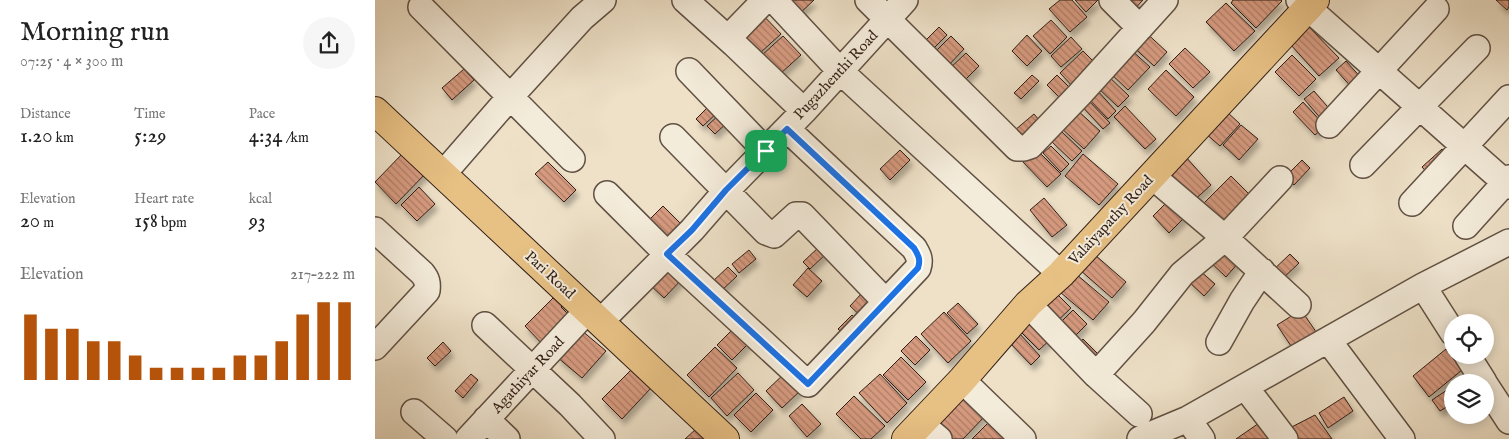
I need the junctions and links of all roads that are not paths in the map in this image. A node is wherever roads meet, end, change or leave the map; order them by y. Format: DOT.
graph roads {
  1 [pos="603,0"];
  2 [pos="685,0"];
  3 [pos="765,0"];
  4 [pos="868,0"];
  5 [pos="905,0"];
  6 [pos="1112,0"];
  7 [pos="1165,0"];
  8 [pos="1307,3"];
  9 [pos="421,7"];
  10 [pos="780,7"];
  11 [pos="1436,9"];
  12 [pos="888,18"];
  13 [pos="1140,28"];
  14 [pos="734,44"];
  15 [pos="1477,48"];
  16 [pos="1379,70"];
  17 [pos="689,71"];
  18 [pos="841,72"];
  19 [pos="510,97"];
  20 [pos="1509,98"];
  21 [pos="1420,107"];
  22 [pos="375,111"];
  23 [pos="804,112"];
  24 [pos="1329,126"];
  25 [pos="787,129"];
  26 [pos="673,137"];
  27 [pos="1465,146"];
  28 [pos="766,151"];
  29 [pos="572,159"];
  30 [pos="1363,166"];
  31 [pos="443,174"];
  32 [pos="1153,176"];
  33 [pos="1279,179"];
  34 [pos="1508,182"];
  35 [pos="726,190"];
  36 [pos="607,194"];
  37 [pos="1412,203"];
  38 [pos="1466,226"];
  39 [pos="375,230"];
  40 [pos="1225,238"];
  41 [pos="1506,250"];
  42 [pos="667,254"];
  43 [pos="1261,271"];
  44 [pos="1061,274"];
  45 [pos="1423,286"];
  46 [pos="885,302"];
  47 [pos="1028,304"];
  48 [pos="1298,305"];
  49 [pos="594,316"];
  50 [pos="1444,319"];
  51 [pos="485,325"];
  52 [pos="1329,340"];
  53 [pos="1219,342"];
  54 [pos="375,347"];
  55 [pos="533,370"];
  56 [pos="1096,375"];
  57 [pos="962,380"];
  58 [pos="1246,388"];
  59 [pos="1494,397"];
  60 [pos="414,412"];
  61 [pos="1139,414"];
  62 [pos="486,419"];
  63 [pos="1509,421"];
  64 [pos="1195,429"];
  65 [pos="921,434"];
  66 [pos="1018,438"];
  67 [pos="445,439"];
  68 [pos="468,439"];
  69 [pos="507,439"];
  70 [pos="602,439"];
  71 [pos="725,439"];
  72 [pos="1140,439"];
  73 [pos="1285,439"];
  74 [pos="1402,439"];
  1 -- 19 [label="street"];
  2 -- 14 [label="street"];
  3 -- 14 [label="street"];
  4 -- 12 [label="street"];
  5 -- 12 [label="street, Pugazhenthi Road"];
  6 -- 13 [label="street"];
  7 -- 13 [label="street"];
  8 -- 16 [label="street"];
  8 -- 32 [label="main road, Valaiyapathy Road"];
  9 -- 19 [label="street"];
  10 -- 18 [label="street"];
  11 -- 16 [label="street"];
  12 -- 13 [label="street"];
  12 -- 18 [label="street, Pugazhenthi Road"];
  14 -- 23 [label="street"];
  15 -- 21 [label="street"];
  16 -- 21 [label="street"];
  16 -- 24 [label="street"];
  17 -- 28 [label="street"];
  18 -- 23 [label="street, Pugazhenthi Road"];
  18 -- 44 [label="street"];
  19 -- 29 [label="street"];
  19 -- 31 [label="street"];
  20 -- 27 [label="street"];
  21 -- 27 [label="street"];
  21 -- 30 [label="street"];
  22 -- 31 [label="main road, Pari Road"];
  23 -- 25 [label="street, Pugazhenthi Road"];
  25 -- 28 [label="street, Pugazhenthi Road"];
  25 -- 46 [label="street"];
  26 -- 35 [label="street"];
  27 -- 34 [label="street"];
  27 -- 37 [label="street"];
  28 -- 35 [label="street, Pugazhenthi Road"];
  31 -- 49 [label="main road, Pari Road"];
  32 -- 40 [label="street"];
  32 -- 44 [label="main road, Valaiyapathy Road"];
  33 -- 40 [label="street"];
  34 -- 38 [label="street"];
  35 -- 42 [label="street, Pugazhenthi Road"];
  35 -- 46 [label="street"];
  36 -- 42 [label="street"];
  39 -- 54 [label="street"];
  40 -- 43 [label="street"];
  40 -- 56 [label="street"];
  41 -- 45 [label="street"];
  42 -- 46 [label="street"];
  42 -- 49 [label="street, Pugazhenthi Road"];
  43 -- 48 [label="street"];
  43 -- 53 [label="street"];
  44 -- 47 [label="main road, Valaiyapathy Road"];
  45 -- 50 [label="street"];
  45 -- 52 [label="street"];
  47 -- 56 [label="street"];
  47 -- 57 [label="main road, Valaiyapathy Road"];
  49 -- 55 [label="street, Agathiyar Road"];
  49 -- 71 [label="main road, Pari Road"];
  51 -- 55 [label="street"];
  52 -- 58 [label="street"];
  52 -- 74 [label="street"];
  55 -- 62 [label="street, Agathiyar Road"];
  55 -- 70 [label="street"];
  56 -- 61 [label="street"];
  57 -- 65 [label="main road, Valaiyapathy Road"];
  57 -- 66 [label="street"];
  58 -- 64 [label="street"];
  58 -- 73 [label="street"];
  59 -- 63 [label="street"];
  60 -- 67 [label="street"];
  62 -- 68 [label="street, Agathiyar Road"];
  62 -- 69 [label="street"];
  64 -- 72 [label="street"];
}
